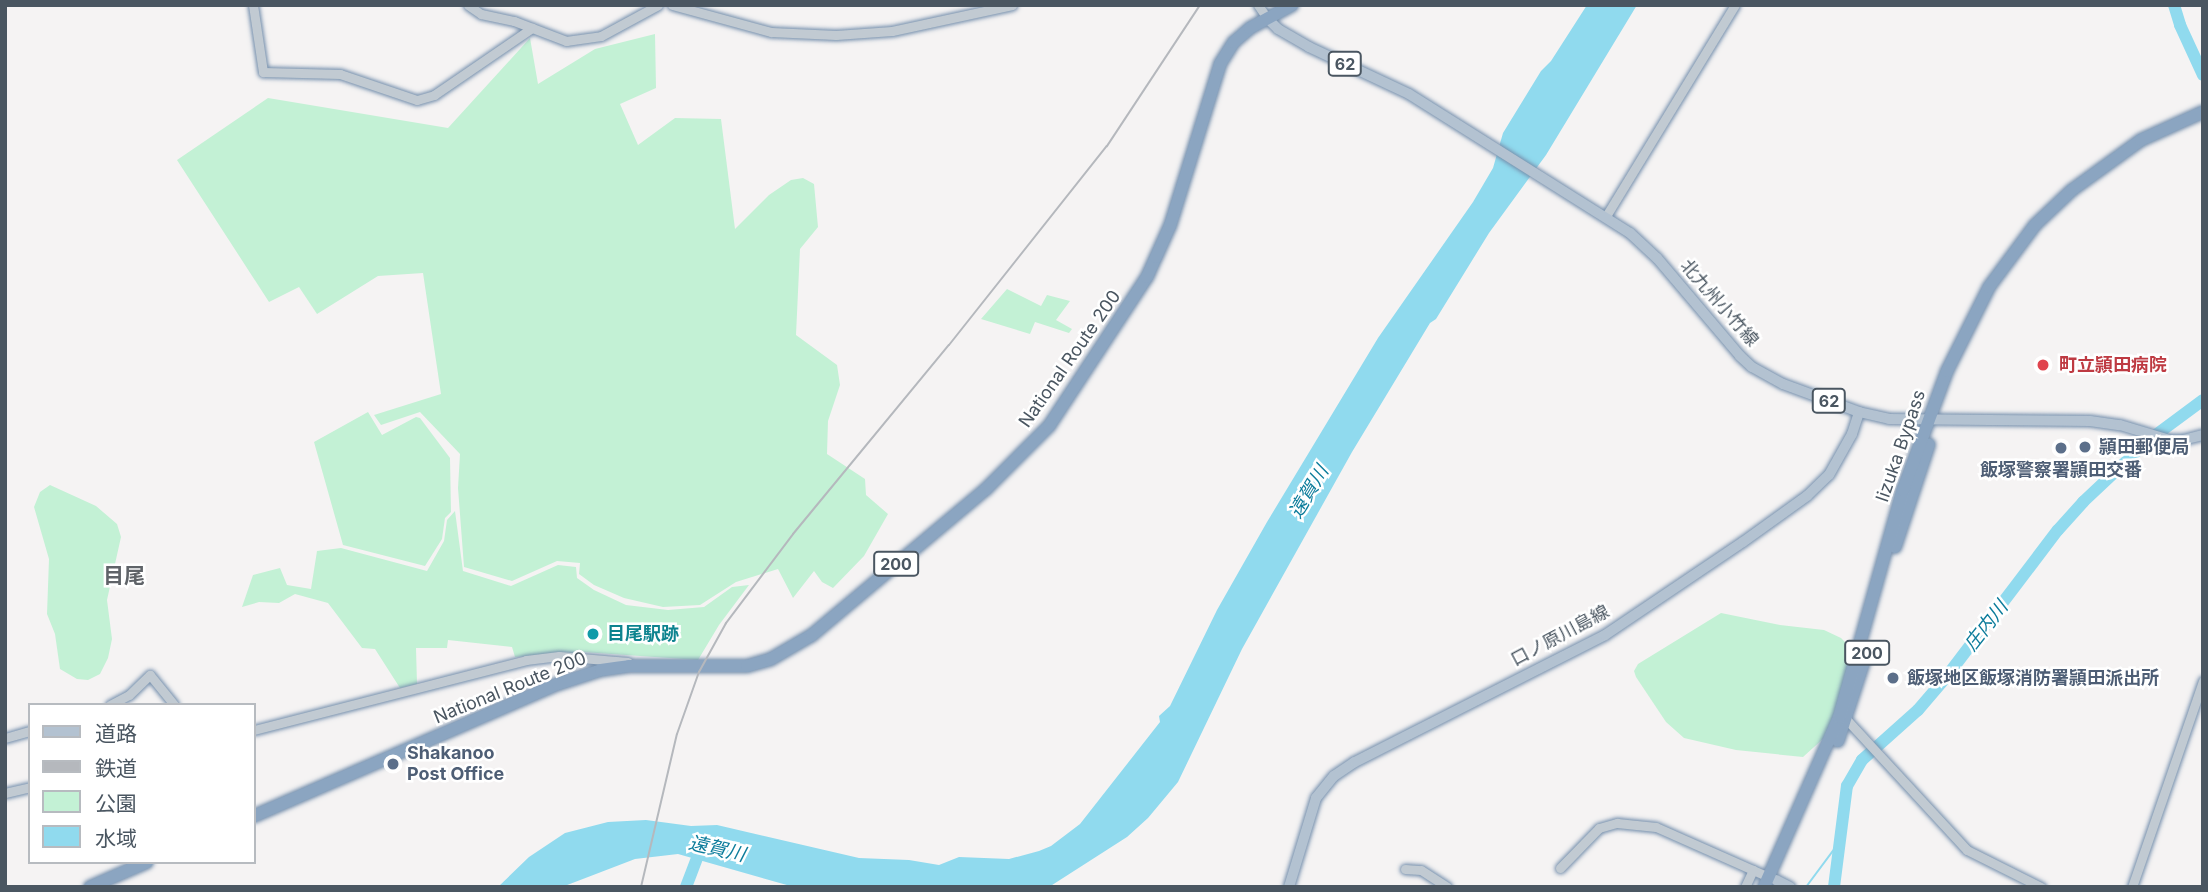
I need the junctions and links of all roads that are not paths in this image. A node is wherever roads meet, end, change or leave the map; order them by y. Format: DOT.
graph roads {
  1 [pos="253,5"];
  2 [pos="468,5"];
  3 [pos="658,5"];
  4 [pos="672,5"];
  5 [pos="1012,5"];
  6 [pos="1258,5"];
  7 [pos="1292,5"];
  8 [pos="1735,5"];
  9 [pos="1267,18"];
  10 [pos="531,28"];
  11 [pos="2203,112"];
  12 [pos="2203,120"];
  13 [pos="1604,215"];
  14 [pos="1859,412"];
  15 [pos="1933,420"];
  16 [pos="2203,435"];
  17 [pos="651,665"];
  18 [pos="2203,681"];
  19 [pos="114,703"];
  20 [pos="172,703"];
  21 [pos="1843,718"];
  22 [pos="256,729"];
  23 [pos="28,732"];
  24 [pos="5,738"];
  25 [pos="28,787"];
  26 [pos="5,793"];
  27 [pos="256,815"];
  28 [pos="143,864"];
  29 [pos="1560,868"];
  30 [pos="1405,869"];
  31 [pos="1753,870"];
  32 [pos="1770,882"];
  33 [pos="90,887"];
  34 [pos="1289,887"];
  35 [pos="1447,887"];
  36 [pos="1745,887"];
  37 [pos="1790,887"];
  38 [pos="2041,887"];
  39 [pos="2132,887"];
  1 -- 10 [label="street"];
  2 -- 10 [label="street"];
  3 -- 10 [label="street"];
  4 -- 5 [label="street"];
  6 -- 9 [label="street"];
  7 -- 9 [label="highway, National Route 200 / 200"];
  8 -- 13 [label="street"];
  9 -- 13 [label="main road, 北九州小竹線 / 62"];
  9 -- 17 [label="highway, National Route 200 / 200"];
  11 -- 15 [label="highway, Iizuka Bypass / 200"];
  12 -- 15 [label="highway, 200"];
  13 -- 14 [label="main road, 北九州小竹線 / 62"];
  14 -- 15 [label="main road, 北九州小竹線 / 62"];
  14 -- 34 [label="main road, 口ノ原川島線"];
  15 -- 16 [label="main road, 北九州小竹線 / 62"];
  15 -- 21 [label="highway, 200"];
  17 -- 22 [label="street"];
  17 -- 27 [label="highway, National Route 200 / 200"];
  18 -- 39 [label="street"];
  19 -- 20 [label="street"];
  21 -- 32 [label="highway, 200"];
  21 -- 38 [label="street"];
  23 -- 24 [label="street"];
  25 -- 26 [label="street"];
  28 -- 33 [label="highway"];
  29 -- 31 [label="street"];
  30 -- 35 [label="street"];
  31 -- 32 [label="street"];
  31 -- 36 [label="street"];
  32 -- 37 [label="main road"];
}
